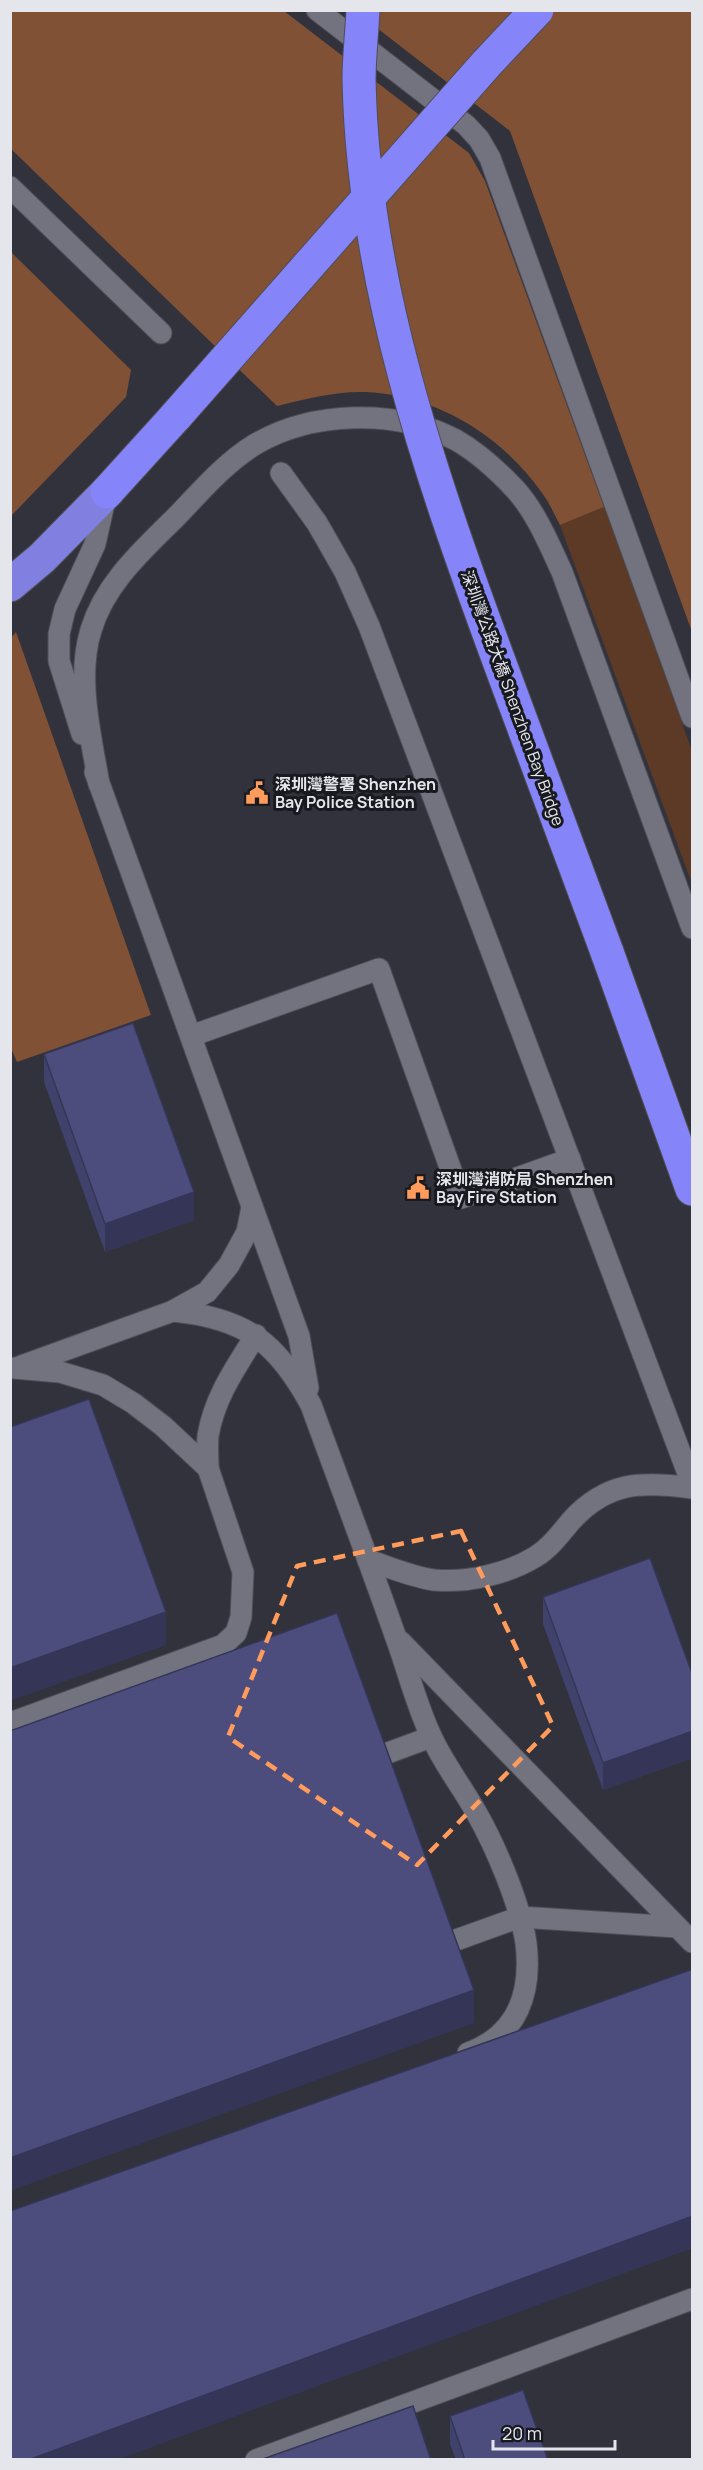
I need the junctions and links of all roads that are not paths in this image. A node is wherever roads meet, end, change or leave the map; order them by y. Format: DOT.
graph roads {
  1 [pos="317,10"];
  2 [pos="363,10"];
  3 [pos="537,10"];
  4 [pos="10,187"];
  5 [pos="161,333"];
  6 [pos="282,472"];
  7 [pos="106,492"];
  8 [pos="10,585"];
  9 [pos="693,717"];
  10 [pos="99,784"];
  11 [pos="693,928"];
  12 [pos="190,1036"];
  13 [pos="570,1159"];
  14 [pos="693,1189"];
  15 [pos="252,1206"];
  16 [pos="173,1311"];
  17 [pos="256,1335"];
  18 [pos="12,1369"];
  19 [pos="311,1405"];
  20 [pos="208,1468"];
  21 [pos="693,1486"];
  22 [pos="368,1560"];
  23 [pos="396,1637"];
  24 [pos="10,1723"];
  25 [pos="431,1737"];
  26 [pos="377,1756"];
  27 [pos="520,1917"];
  28 [pos="677,1927"];
  29 [pos="693,1942"];
  30 [pos="445,1944"];
  31 [pos="524,2034"];
  32 [pos="480,2049"];
  33 [pos="446,2061"];
  34 [pos="689,2302"];
  35 [pos="256,2460"];
  1 -- 9 [label="lane"];
  2 -- 14 [label="highway, 深圳灣公路大橋 Shenzhen Bay Bridge, bridge"];
  3 -- 7 [label="highway, bridge"];
  4 -- 5 [label="lane"];
  6 -- 13 [label="lane"];
  7 -- 8 [label="highway"];
  7 -- 10 [label="lane"];
  10 -- 11 [label="lane"];
  10 -- 12 [label="lane"];
  12 -- 13 [label="lane"];
  12 -- 15 [label="lane"];
  13 -- 21 [label="lane"];
  15 -- 16 [label="lane"];
  15 -- 19 [label="lane"];
  16 -- 17 [label="lane"];
  16 -- 18 [label="lane"];
  17 -- 19 [label="lane"];
  17 -- 20 [label="lane"];
  18 -- 20 [label="lane"];
  19 -- 22 [label="lane"];
  20 -- 24 [label="lane"];
  21 -- 22 [label="lane"];
  22 -- 23 [label="lane"];
  23 -- 25 [label="lane"];
  23 -- 28 [label="lane"];
  25 -- 26 [label="lane"];
  25 -- 27 [label="lane"];
  27 -- 28 [label="lane"];
  27 -- 30 [label="lane"];
  27 -- 32 [label="lane"];
  28 -- 29 [label="lane"];
  31 -- 32 [label="lane"];
  32 -- 33 [label="lane"];
  34 -- 35 [label="lane"];
}
